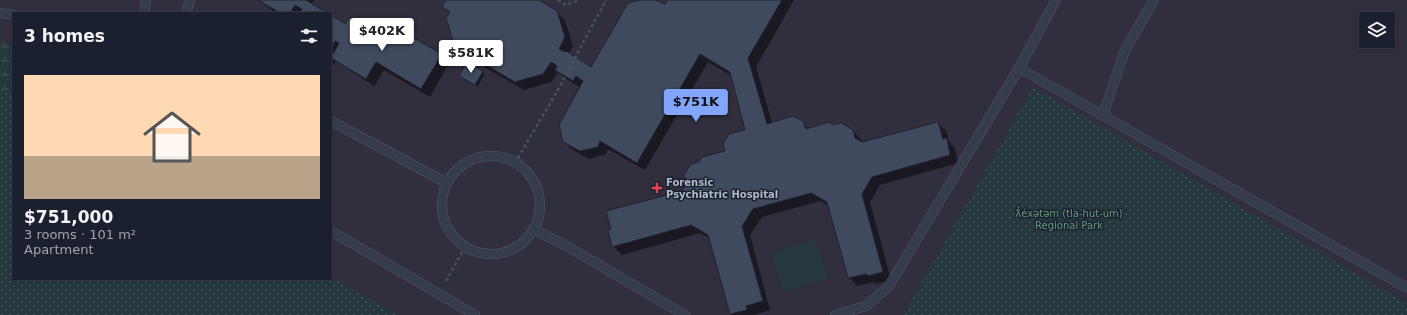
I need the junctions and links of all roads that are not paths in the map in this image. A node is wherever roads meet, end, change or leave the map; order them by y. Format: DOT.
graph roads {
  1 [pos="146,0"];
  2 [pos="190,0"];
  3 [pos="1056,0"];
  4 [pos="1154,0"];
  5 [pos="144,12"];
  6 [pos="186,12"];
  7 [pos="0,13"];
  8 [pos="12,15"];
  9 [pos="1019,68"];
  10 [pos="1103,115"];
  11 [pos="332,122"];
  12 [pos="447,183"];
  13 [pos="533,229"];
  14 [pos="332,232"];
  15 [pos="1407,288"];
  16 [pos="475,315"];
  17 [pos="685,315"];
  18 [pos="835,315"];
  1 -- 5 [label="lane"];
  2 -- 6 [label="lane"];
  3 -- 9 [label="lane"];
  4 -- 10 [label="lane"];
  7 -- 8 [label="lane"];
  9 -- 10 [label="lane"];
  9 -- 18 [label="lane"];
  10 -- 15 [label="lane"];
  11 -- 12 [label="lane"];
  12 -- 13 [label="lane"];
  12 -- 13 [label="lane"];
  13 -- 17 [label="lane"];
  14 -- 16 [label="lane"];
}
